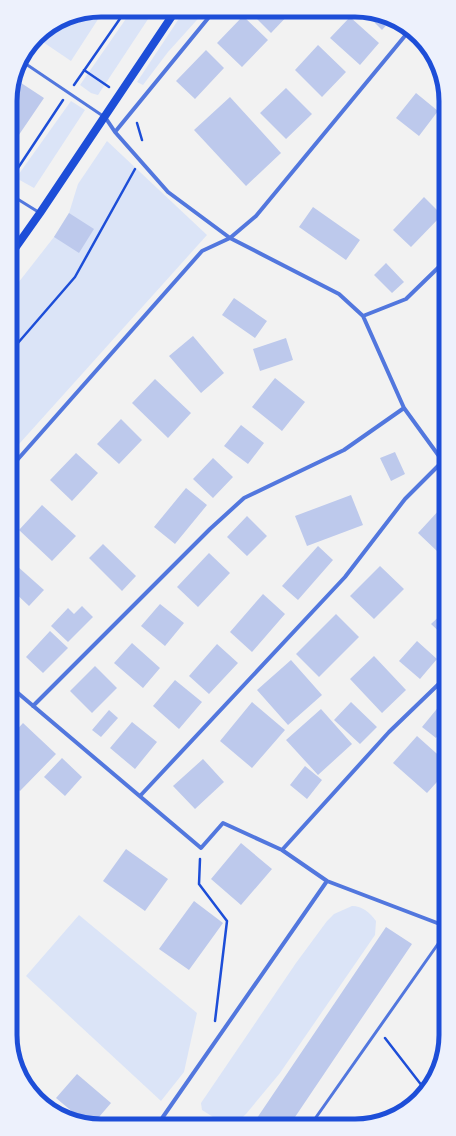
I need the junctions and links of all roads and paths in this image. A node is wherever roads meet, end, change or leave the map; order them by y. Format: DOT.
graph roads {
  1 [pos="171,17"];
  2 [pos="209,17"];
  3 [pos="406,35"];
  4 [pos="26,64"];
  5 [pos="84,70"];
  6 [pos="120,94"];
  7 [pos="105,116"];
  8 [pos="115,132"];
  9 [pos="140,160"];
  10 [pos="17,199"];
  11 [pos="40,213"];
  12 [pos="230,238"];
  13 [pos="17,246"];
  14 [pos="439,268"];
  15 [pos="363,316"];
  16 [pos="17,344"];
  17 [pos="404,408"];
  18 [pos="439,455"];
  19 [pos="17,460"];
  20 [pos="439,467"];
  21 [pos="439,684"];
  22 [pos="17,692"];
  23 [pos="33,706"];
  24 [pos="140,796"];
  25 [pos="201,848"];
  26 [pos="282,850"];
  27 [pos="327,882"];
  28 [pos="439,923"];
  29 [pos="439,944"];
  30 [pos="378,1029"];
  31 [pos="213,1044"];
  32 [pos="422,1086"];
  33 [pos="161,1119"];
  34 [pos="315,1119"];
  1 -- 6 [label="main road"];
  2 -- 8 [label="street"];
  3 -- 12 [label="street"];
  4 -- 7 [label="lane"];
  5 -- 6 [label="path"];
  6 -- 7 [label="main road"];
  7 -- 8 [label="street"];
  7 -- 11 [label="main road"];
  8 -- 9 [label="street"];
  9 -- 12 [label="street"];
  9 -- 16 [label="path"];
  10 -- 11 [label="lane"];
  11 -- 13 [label="main road"];
  12 -- 15 [label="street"];
  12 -- 19 [label="street"];
  14 -- 15 [label="street"];
  15 -- 17 [label="street"];
  17 -- 18 [label="street"];
  17 -- 23 [label="street"];
  20 -- 24 [label="street"];
  21 -- 26 [label="street"];
  22 -- 23 [label="street"];
  23 -- 24 [label="street"];
  24 -- 25 [label="street"];
  25 -- 26 [label="street"];
  25 -- 31 [label="path"];
  26 -- 27 [label="street"];
  27 -- 28 [label="street"];
  27 -- 31 [label="street"];
  29 -- 30 [label="lane"];
  30 -- 32 [label="path"];
  30 -- 34 [label="lane"];
  31 -- 33 [label="street"];
}
